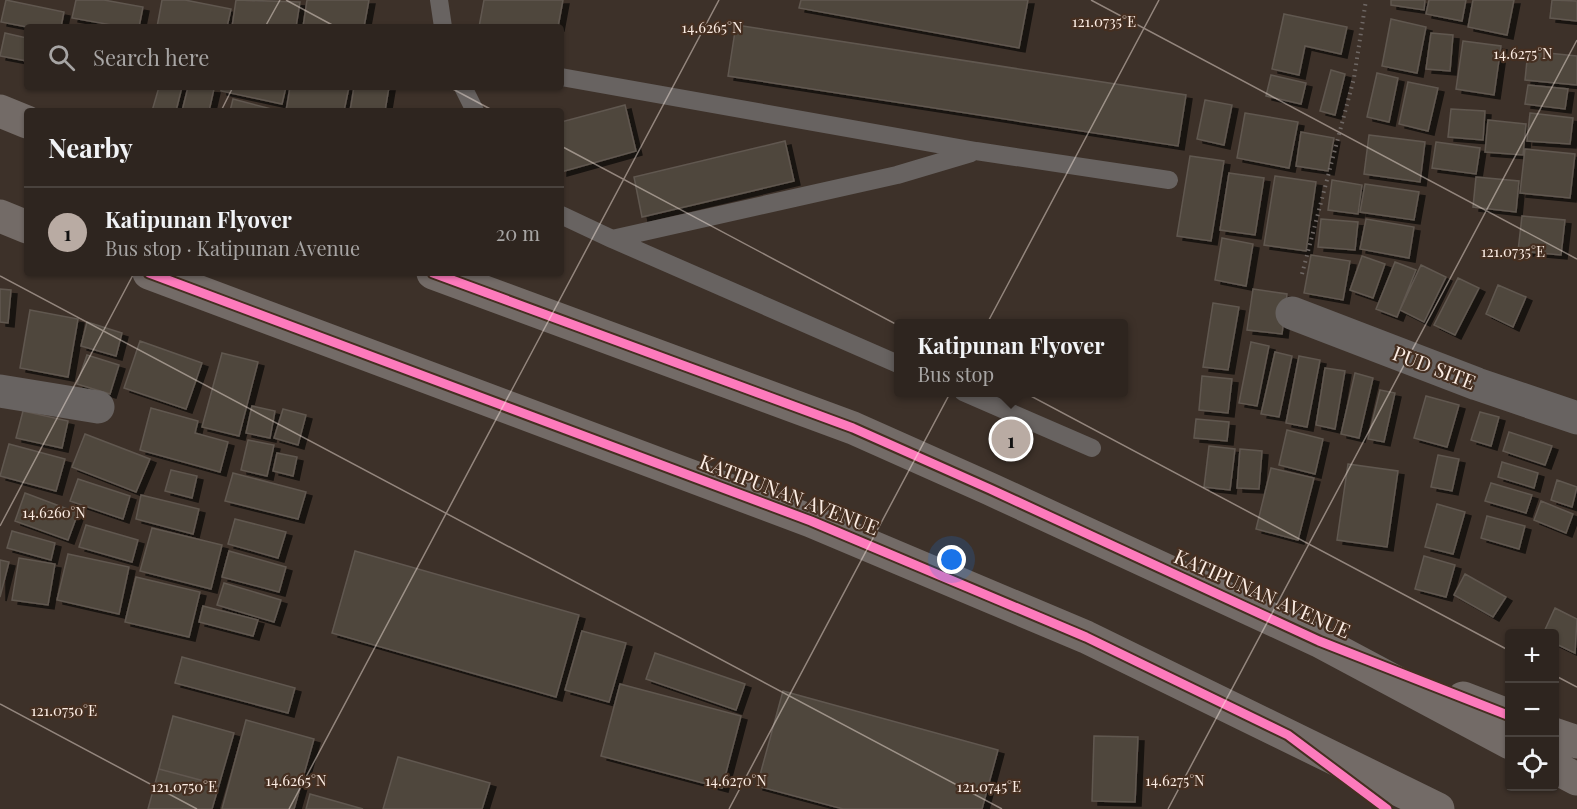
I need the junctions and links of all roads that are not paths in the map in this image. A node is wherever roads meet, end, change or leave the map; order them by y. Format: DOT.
graph roads {
  1 [pos="439,0"];
  2 [pos="443,24"];
  3 [pos="564,78"];
  4 [pos="464,90"];
  5 [pos="474,108"];
  6 [pos="0,111"];
  7 [pos="24,121"];
  8 [pos="975,151"];
  9 [pos="1169,180"];
  10 [pos="0,216"];
  11 [pos="564,217"];
  12 [pos="24,226"];
  13 [pos="612,240"];
  14 [pos="157,276"];
  15 [pos="442,276"];
  16 [pos="1292,313"];
  17 [pos="894,362"];
  18 [pos="0,391"];
  19 [pos="972,397"];
  20 [pos="98,407"];
  21 [pos="1577,418"];
  22 [pos="1092,448"];
  23 [pos="1319,641"];
  24 [pos="1505,714"];
  25 [pos="1288,735"];
  26 [pos="1559,736"];
  27 [pos="1505,741"];
  28 [pos="1577,742"];
  29 [pos="1559,770"];
  30 [pos="1577,779"];
  31 [pos="1387,809"];
  32 [pos="1438,809"];
  1 -- 2 [label="lane"];
  3 -- 8 [label="lane"];
  4 -- 5 [label="lane"];
  6 -- 7 [label="main road"];
  8 -- 9 [label="lane"];
  8 -- 13 [label="lane"];
  10 -- 12 [label="main road"];
  11 -- 13 [label="lane"];
  13 -- 17 [label="lane"];
  14 -- 25 [label="main road, KATIPUNAN AVENUE"];
  15 -- 23 [label="main road, KATIPUNAN AVENUE"];
  16 -- 21 [label="street, PUD SITE"];
  18 -- 20 [label="street"];
  19 -- 22 [label="lane"];
  23 -- 24 [label="main road, KATIPUNAN AVENUE"];
  23 -- 27 [label="main road, KATIPUNAN AVENUE"];
  25 -- 31 [label="main road, KATIPUNAN AVENUE"];
  25 -- 32 [label="main road, KATIPUNAN AVENUE"];
  26 -- 28 [label="main road"];
  29 -- 30 [label="main road"];
}
